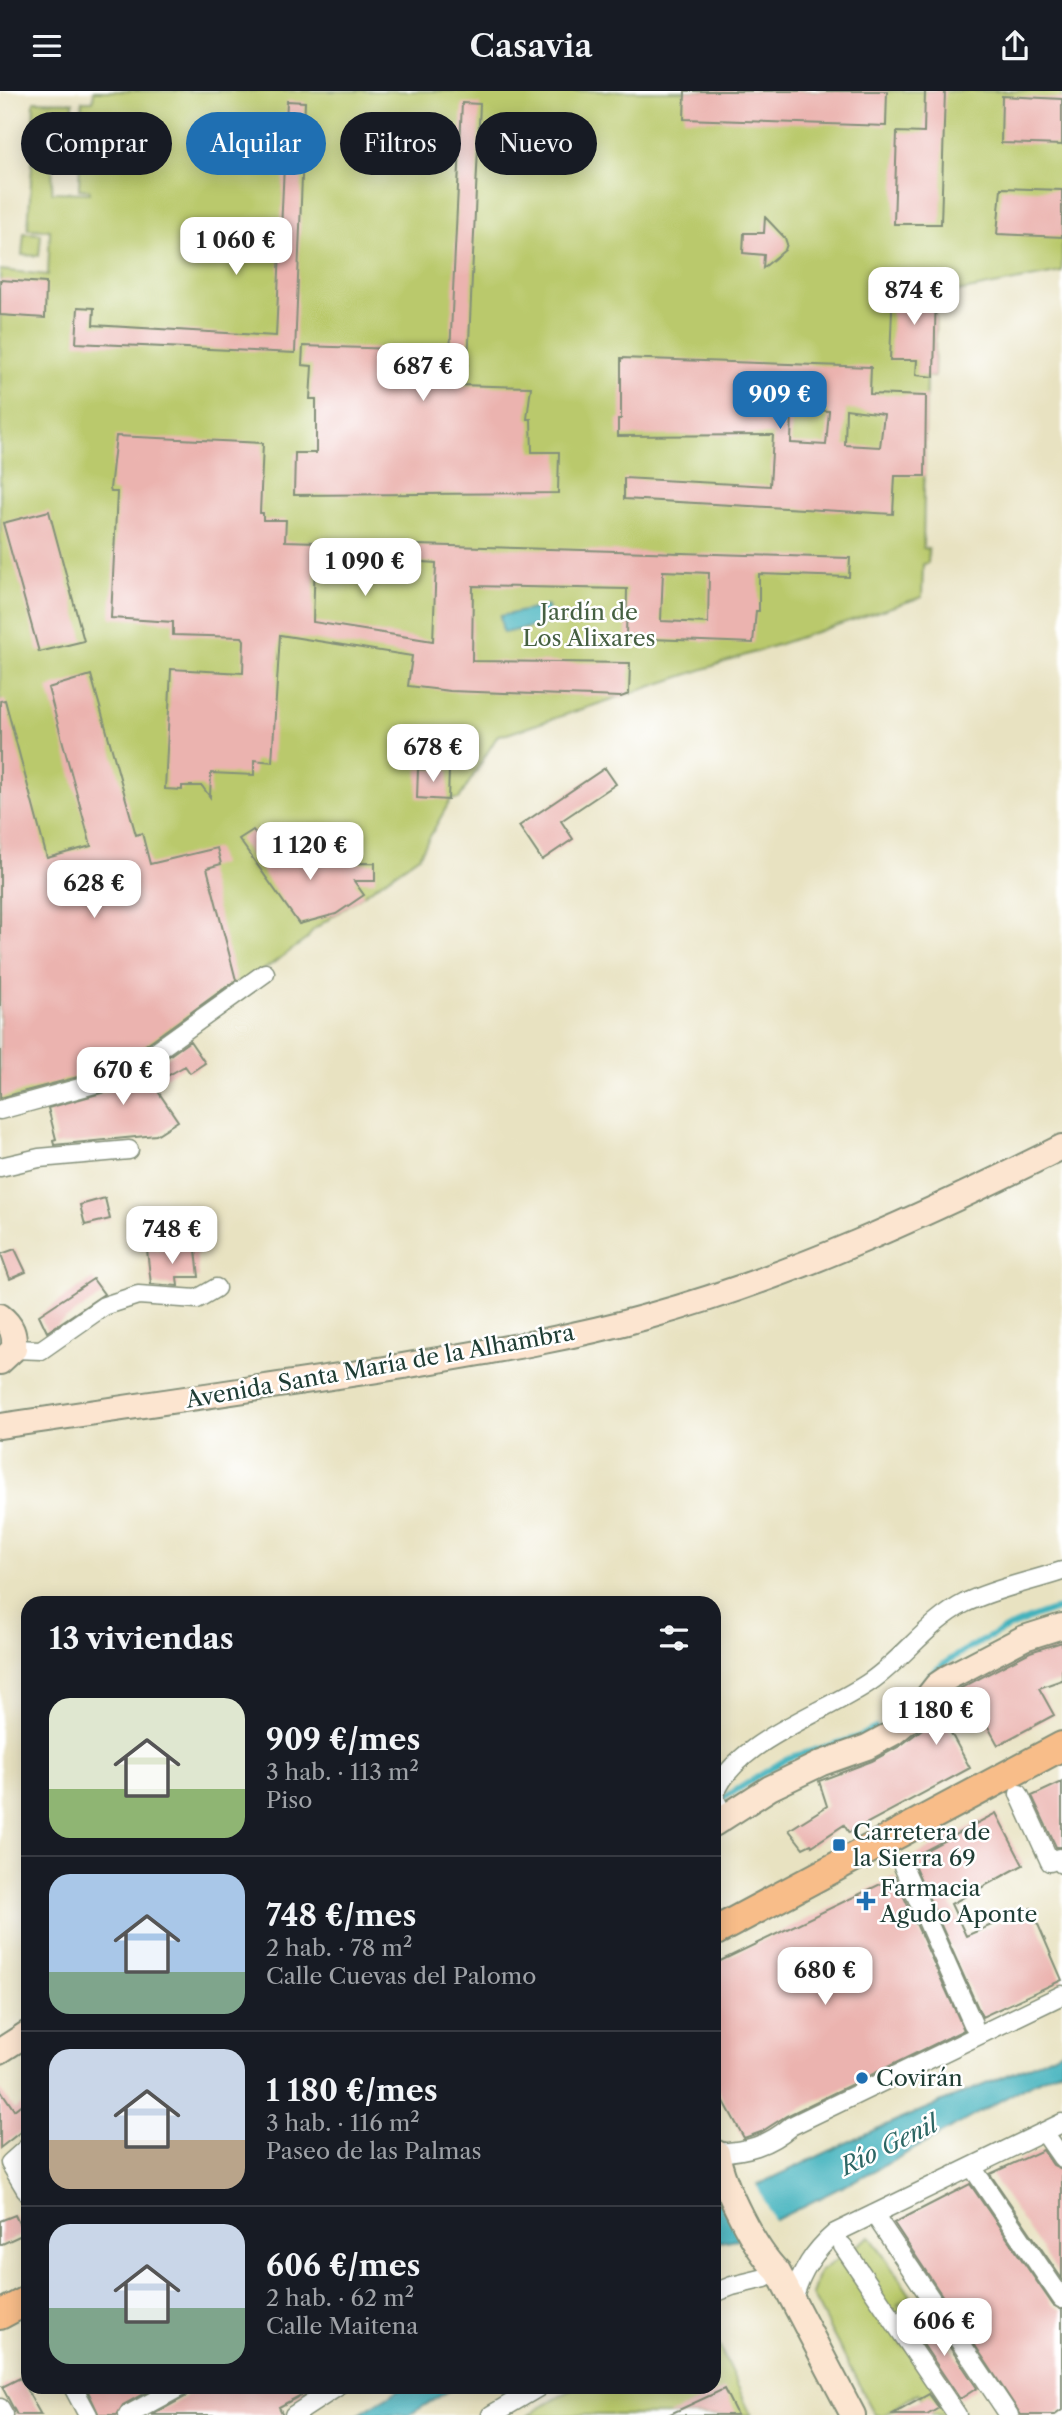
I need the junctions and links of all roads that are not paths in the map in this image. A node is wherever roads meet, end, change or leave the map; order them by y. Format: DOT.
graph roads {
  1 [pos="265,973"];
  2 [pos="0,1110"];
  3 [pos="1062,1147"];
  4 [pos="129,1150"];
  5 [pos="0,1167"];
  6 [pos="216,1288"];
  7 [pos="0,1316"];
  8 [pos="7,1356"];
  9 [pos="0,1426"];
  10 [pos="1060,1569"];
  11 [pos="1062,1626"];
  12 [pos="1062,1746"];
  13 [pos="721,1784"];
  14 [pos="1019,1794"];
  15 [pos="721,1810"];
  16 [pos="1062,1864"];
  17 [pos="903,1866"];
  18 [pos="721,1929"];
  19 [pos="1062,1995"];
  20 [pos="973,2024"];
  21 [pos="21,2038"];
  22 [pos="0,2051"];
  23 [pos="1062,2123"];
  24 [pos="1044,2132"];
  25 [pos="21,2153"];
  26 [pos="1062,2158"];
  27 [pos="721,2160"];
  28 [pos="972,2167"];
  29 [pos="21,2181"];
  30 [pos="874,2214"];
  31 [pos="843,2246"];
  32 [pos="771,2265"];
  33 [pos="721,2290"];
  34 [pos="793,2299"];
  35 [pos="1062,2299"];
  36 [pos="21,2305"];
  37 [pos="0,2315"];
  38 [pos="77,2394"];
  39 [pos="167,2394"];
  40 [pos="326,2394"];
  41 [pos="527,2394"];
  42 [pos="0,2408"];
  43 [pos="4,2415"];
  44 [pos="88,2415"];
  45 [pos="128,2415"];
  46 [pos="294,2415"];
  47 [pos="491,2415"];
  48 [pos="853,2415"];
  49 [pos="957,2415"];
  50 [pos="1009,2415"];
  1 -- 2 [label="street"];
  3 -- 9 [label="street, Avenida Santa María de la Alhambra"];
  4 -- 5 [label="street"];
  6 -- 8 [label="street"];
  7 -- 8 [label="street"];
  10 -- 13 [label="street"];
  11 -- 15 [label="street"];
  12 -- 18 [label="main road"];
  14 -- 16 [label="street"];
  17 -- 20 [label="street"];
  19 -- 27 [label="street"];
  21 -- 22 [label="street"];
  23 -- 24 [label="street"];
  24 -- 26 [label="street"];
  24 -- 28 [label="street"];
  25 -- 29 [label="street"];
  27 -- 32 [label="street"];
  28 -- 30 [label="street"];
  28 -- 35 [label="street"];
  30 -- 34 [label="street"];
  30 -- 50 [label="street"];
  31 -- 49 [label="street"];
  32 -- 33 [label="street"];
  32 -- 34 [label="street"];
  34 -- 48 [label="street"];
  36 -- 37 [label="main road"];
  38 -- 44 [label="street"];
  39 -- 45 [label="street"];
  40 -- 46 [label="street"];
  41 -- 47 [label="street"];
  42 -- 43 [label="street"];
}
